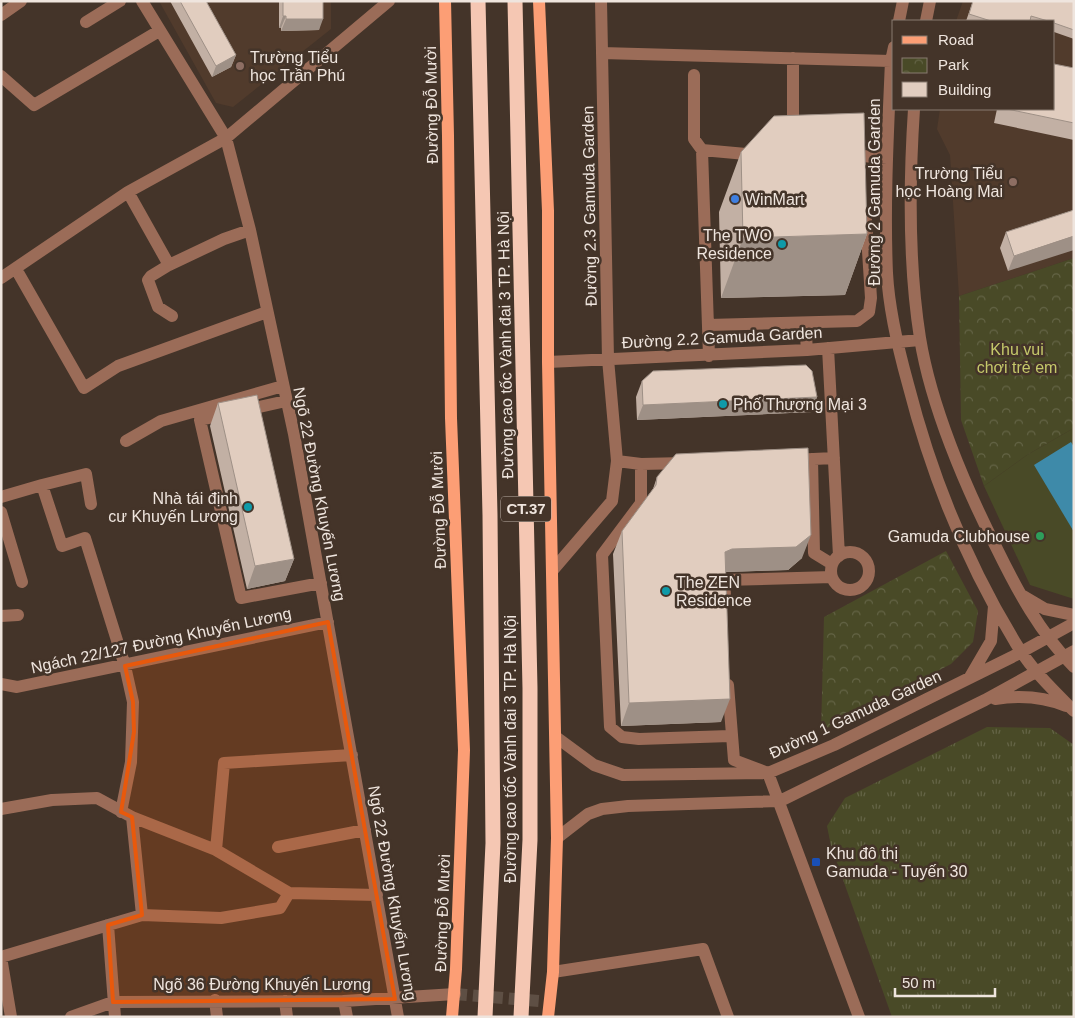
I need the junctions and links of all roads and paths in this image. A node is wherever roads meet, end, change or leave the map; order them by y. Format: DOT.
graph roads {
  1 [pos="21,1"];
  2 [pos="120,1"];
  3 [pos="142,1"];
  4 [pos="390,1"];
  5 [pos="444,1"];
  6 [pos="478,1"];
  7 [pos="515,1"];
  8 [pos="539,1"];
  9 [pos="600,1"];
  10 [pos="903,1"];
  11 [pos="930,1"];
  12 [pos="3,10"];
  13 [pos="899,20"];
  14 [pos="926,20"];
  15 [pos="86,22"];
  16 [pos="159,31"];
  17 [pos="602,53"];
  18 [pos="892,56"];
  19 [pos="793,58"];
  20 [pos="891,61"];
  21 [pos="694,75"];
  22 [pos="1,76"];
  23 [pos="914,110"];
  24 [pos="226,138"];
  25 [pos="792,145"];
  26 [pos="702,150"];
  27 [pos="773,155"];
  28 [pos="842,155"];
  29 [pos="862,155"];
  30 [pos="887,158"];
  31 [pos="863,173"];
  32 [pos="128,192"];
  33 [pos="865,210"];
  34 [pos="250,230"];
  35 [pos="169,265"];
  36 [pos="16,269"];
  37 [pos="888,274"];
  38 [pos="1,278"];
  39 [pos="870,282"];
  40 [pos="267,312"];
  41 [pos="172,316"];
  42 [pos="805,323"];
  43 [pos="708,325"];
  44 [pos="920,340"];
  45 [pos="897,342"];
  46 [pos="828,348"];
  47 [pos="807,350"];
  48 [pos="709,356"];
  49 [pos="608,359"];
  50 [pos="548,362"];
  51 [pos="283,386"];
  52 [pos="286,401"];
  53 [pos="126,441"];
  54 [pos="834,458"];
  55 [pos="812,459"];
  56 [pos="783,460"];
  57 [pos="617,461"];
  58 [pos="698,462"];
  59 [pos="640,464"];
  60 [pos="42,485"];
  61 [pos="1,497"];
  62 [pos="91,504"];
  63 [pos="1,512"];
  64 [pos="836,560"];
  65 [pos="552,571"];
  66 [pos="832,577"];
  67 [pos="22,582"];
  68 [pos="321,583"];
  69 [pos="1020,594"];
  70 [pos="994,604"];
  71 [pos="725,610"];
  72 [pos="18,615"];
  73 [pos="1074,615"];
  74 [pos="1,616"];
  75 [pos="328,622"];
  76 [pos="1074,622"];
  77 [pos="1048,637"];
  78 [pos="1022,652"];
  79 [pos="1069,654"];
  80 [pos="125,666"];
  81 [pos="1074,667"];
  82 [pos="728,668"];
  83 [pos="1037,672"];
  84 [pos="970,678"];
  85 [pos="1,684"];
  86 [pos="985,700"];
  87 [pos="1072,709"];
  88 [pos="730,736"];
  89 [pos="556,737"];
  90 [pos="352,755"];
  91 [pos="768,773"];
  92 [pos="780,801"];
  93 [pos="1,809"];
  94 [pos="126,814"];
  95 [pos="365,830"];
  96 [pos="557,838"];
  97 [pos="278,847"];
  98 [pos="216,850"];
  99 [pos="289,893"];
  100 [pos="377,895"];
  101 [pos="142,915"];
  102 [pos="108,925"];
  103 [pos="1,957"];
  104 [pos="553,972"];
  105 [pos="455,994"];
  106 [pos="395,999"];
  107 [pos="216,1000"];
  108 [pos="285,1001"];
  109 [pos="344,1001"];
  110 [pos="113,1002"];
  111 [pos="11,1017"];
  112 [pos="71,1017"];
  113 [pos="115,1017"];
  114 [pos="217,1017"];
  115 [pos="287,1017"];
  116 [pos="347,1017"];
  117 [pos="398,1017"];
  118 [pos="452,1017"];
  119 [pos="486,1017"];
  120 [pos="521,1017"];
  121 [pos="548,1017"];
  122 [pos="728,1017"];
  123 [pos="860,1017"];
  1 -- 12 [label="street"];
  2 -- 15 [label="street"];
  3 -- 16 [label="street, Ngõ 22 Đường Khuyến Lương"];
  4 -- 24 [label="street"];
  5 -- 105 [label="main road, Đường Đỗ Mười"];
  6 -- 119 [label="highway, Đường cao tốc Vành đai 3 TP. Hà Nội / CT.37"];
  7 -- 120 [label="highway, Đường cao tốc Vành đai 3 TP. Hà Nội / CT.37"];
  8 -- 50 [label="main road"];
  9 -- 17 [label="street, Đường 2.3 Gamuda Garden"];
  10 -- 13 [label="street"];
  11 -- 14 [label="street"];
  16 -- 22 [label="street"];
  16 -- 24 [label="street, Ngõ 22 Đường Khuyến Lương"];
  17 -- 19 [label="street"];
  17 -- 49 [label="street, Đường 2.3 Gamuda Garden"];
  18 -- 20 [label="street, Đường 2 Gamuda Garden"];
  19 -- 20 [label="street"];
  19 -- 25 [label="street"];
  20 -- 30 [label="street, Đường 2 Gamuda Garden"];
  21 -- 26 [label="street"];
  23 -- 44 [label="street"];
  24 -- 32 [label="street"];
  24 -- 34 [label="street, Ngõ 22 Đường Khuyến Lương"];
  26 -- 27 [label="street"];
  26 -- 43 [label="street"];
  28 -- 29 [label="street"];
  29 -- 30 [label="street"];
  29 -- 31 [label="street"];
  30 -- 37 [label="street, Đường 2 Gamuda Garden"];
  32 -- 35 [label="street"];
  32 -- 36 [label="street"];
  33 -- 39 [label="street"];
  34 -- 35 [label="street"];
  34 -- 40 [label="street, Ngõ 22 Đường Khuyến Lương"];
  35 -- 41 [label="street"];
  36 -- 38 [label="street"];
  36 -- 40 [label="street"];
  37 -- 39 [label="street"];
  37 -- 45 [label="street, Đường 2 Gamuda Garden"];
  39 -- 42 [label="street"];
  40 -- 51 [label="street, Ngõ 22 Đường Khuyến Lương"];
  42 -- 43 [label="street"];
  42 -- 47 [label="street"];
  43 -- 48 [label="street"];
  44 -- 45 [label="street, Đường 2.2 Gamuda Garden"];
  44 -- 69 [label="street"];
  45 -- 46 [label="street, Đường 2.2 Gamuda Garden"];
  45 -- 70 [label="street, Đường 2 Gamuda Garden"];
  46 -- 47 [label="street, Đường 2.2 Gamuda Garden"];
  46 -- 54 [label="street"];
  47 -- 48 [label="street, Đường 2.2 Gamuda Garden"];
  48 -- 49 [label="street, Đường 2.2 Gamuda Garden"];
  49 -- 50 [label="street, Đường 2.2 Gamuda Garden"];
  49 -- 57 [label="street, Đường 2.3 Gamuda Garden"];
  50 -- 65 [label="main road"];
  51 -- 52 [label="street, Ngõ 22 Đường Khuyến Lương"];
  51 -- 53 [label="street"];
  52 -- 68 [label="street, Ngõ 22 Đường Khuyến Lương"];
  52 -- 68 [label="street"];
  54 -- 55 [label="street"];
  54 -- 64 [label="street"];
  55 -- 56 [label="street"];
  55 -- 64 [label="street"];
  57 -- 59 [label="street"];
  57 -- 65 [label="street, Đường 2.3 Gamuda Garden"];
  58 -- 59 [label="street"];
  59 -- 88 [label="street"];
  60 -- 61 [label="street"];
  60 -- 62 [label="street"];
  60 -- 80 [label="street"];
  63 -- 67 [label="street"];
  64 -- 66 [label="street"];
  64 -- 66 [label="street"];
  65 -- 89 [label="main road"];
  66 -- 71 [label="street"];
  68 -- 75 [label="street, Ngõ 22 Đường Khuyến Lương"];
  69 -- 73 [label="street"];
  69 -- 77 [label="street"];
  70 -- 78 [label="street, Đường 2 Gamuda Garden"];
  70 -- 84 [label="street"];
  72 -- 74 [label="street"];
  75 -- 80 [label="street, Ngách 22/127 Đường Khuyến Lương"];
  75 -- 90 [label="street, Ngõ 22 Đường Khuyến Lương"];
  76 -- 77 [label="street, Đường 1 Gamuda Garden"];
  77 -- 78 [label="street, Đường 1 Gamuda Garden"];
  77 -- 79 [label="street"];
  78 -- 83 [label="street, Đường 2 Gamuda Garden"];
  78 -- 84 [label="street, Đường 1 Gamuda Garden"];
  79 -- 81 [label="street"];
  79 -- 83 [label="street"];
  80 -- 85 [label="street, Ngách 22/127 Đường Khuyến Lương"];
  80 -- 94 [label="street"];
  82 -- 88 [label="street"];
  83 -- 86 [label="street"];
  83 -- 87 [label="street, Đường 2 Gamuda Garden"];
  84 -- 91 [label="street, Đường 1 Gamuda Garden"];
  86 -- 87 [label="street"];
  86 -- 92 [label="street"];
  88 -- 91 [label="street"];
  89 -- 91 [label="street, Đường 1 Gamuda Garden"];
  89 -- 96 [label="main road"];
  90 -- 95 [label="street, Ngõ 22 Đường Khuyến Lương"];
  90 -- 98 [label="street"];
  91 -- 92 [label="street"];
  92 -- 96 [label="street"];
  92 -- 123 [label="street"];
  93 -- 94 [label="street"];
  94 -- 98 [label="street"];
  94 -- 101 [label="street"];
  95 -- 97 [label="street"];
  95 -- 100 [label="street, Ngõ 22 Đường Khuyến Lương"];
  96 -- 104 [label="main road"];
  98 -- 99 [label="street"];
  99 -- 100 [label="street"];
  99 -- 101 [label="street"];
  100 -- 106 [label="street, Ngõ 22 Đường Khuyến Lương"];
  101 -- 102 [label="street"];
  102 -- 103 [label="street"];
  102 -- 110 [label="street"];
  103 -- 111 [label="street"];
  104 -- 121 [label="main road"];
  104 -- 122 [label="street"];
  105 -- 106 [label="street, Ngõ 36 Đường Khuyến Lương"];
  105 -- 118 [label="main road, Đường Đỗ Mười"];
  106 -- 109 [label="street, Ngõ 36 Đường Khuyến Lương"];
  106 -- 117 [label="street, Ngõ 22 Đường Khuyến Lương"];
  107 -- 108 [label="street, Ngõ 36 Đường Khuyến Lương"];
  107 -- 110 [label="street, Ngõ 36 Đường Khuyến Lương"];
  107 -- 114 [label="street"];
  108 -- 109 [label="street, Ngõ 36 Đường Khuyến Lương"];
  108 -- 115 [label="street"];
  109 -- 116 [label="street"];
  110 -- 112 [label="street, Ngõ 36 Đường Khuyến Lương"];
  110 -- 113 [label="street"];
}
